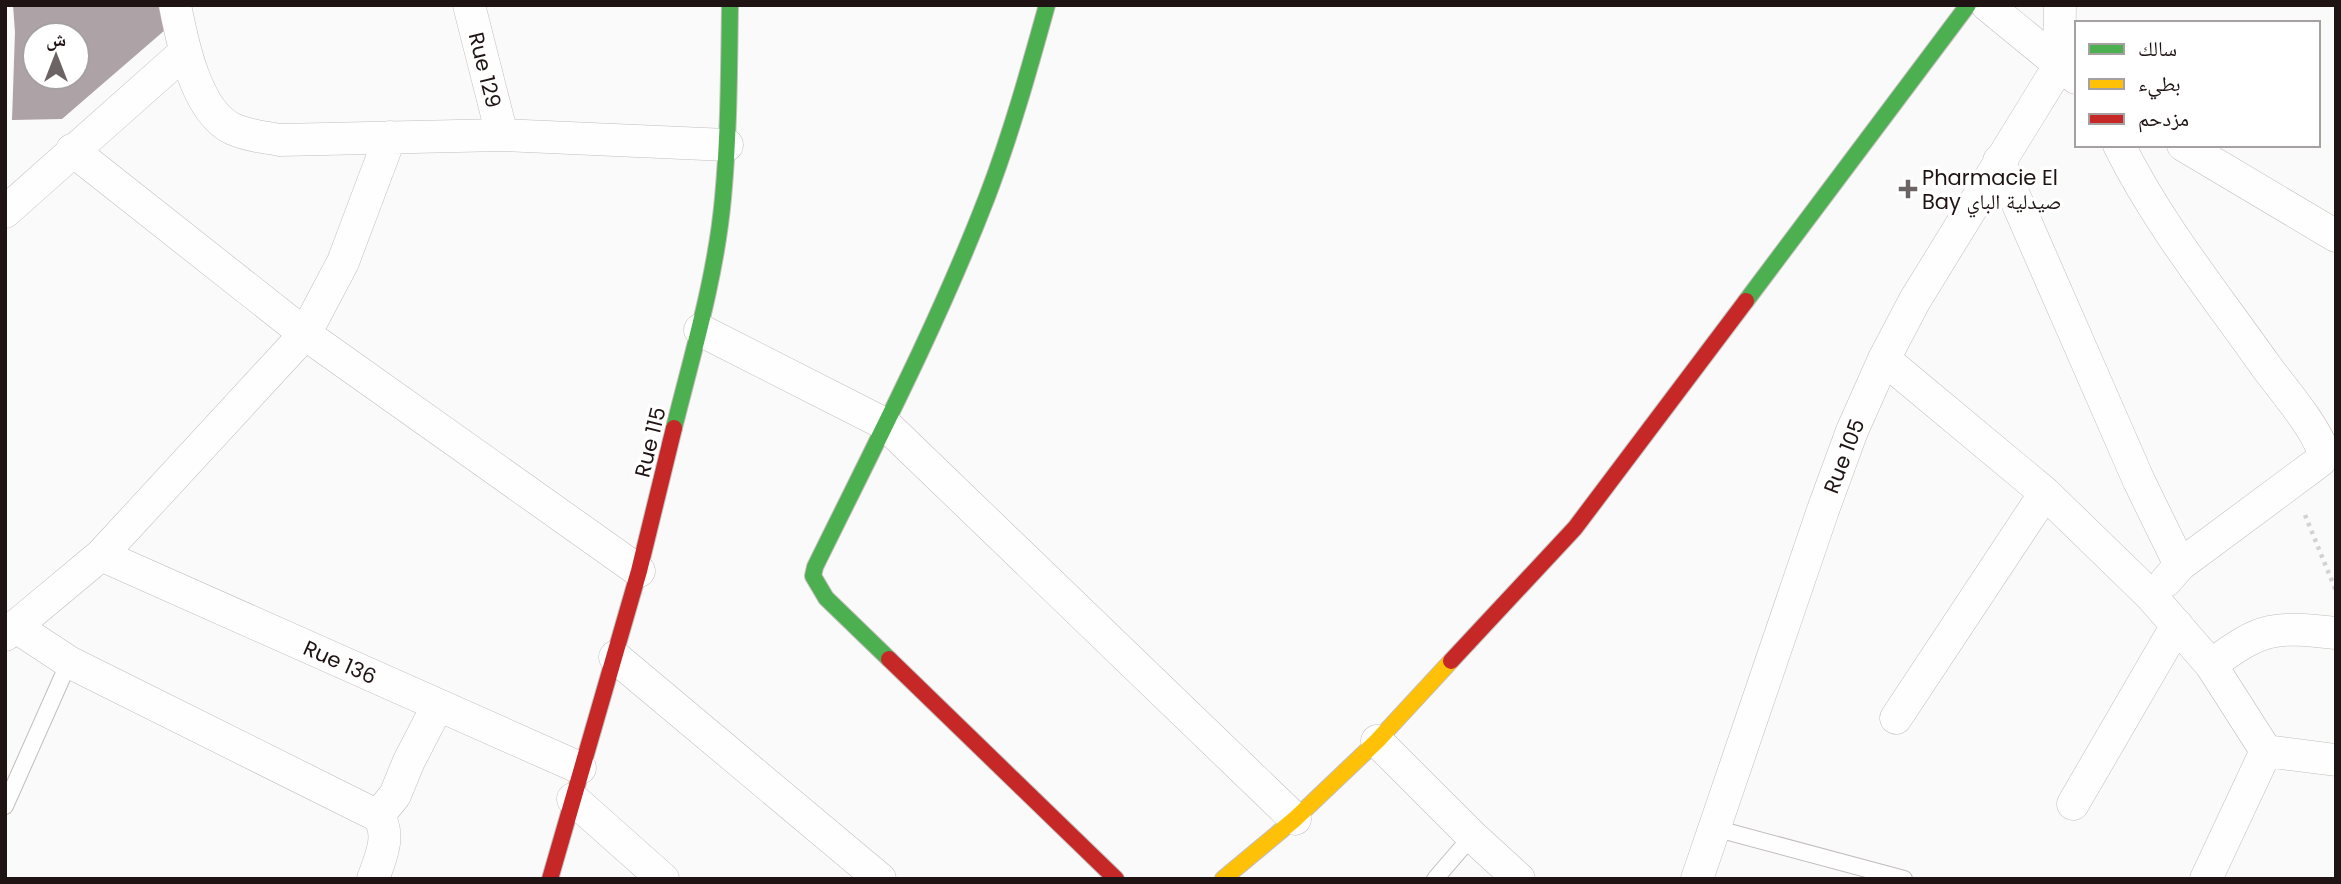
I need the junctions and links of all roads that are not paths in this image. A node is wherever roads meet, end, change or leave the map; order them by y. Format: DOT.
graph roads {
  1 [pos="175,5"];
  2 [pos="469,5"];
  3 [pos="730,5"];
  4 [pos="1968,5"];
  5 [pos="1987,5"];
  6 [pos="2060,5"];
  7 [pos="1043,6"];
  8 [pos="185,52"];
  9 [pos="2068,72"];
  10 [pos="502,135"];
  11 [pos="390,137"];
  12 [pos="727,145"];
  13 [pos="2120,147"];
  14 [pos="2186,147"];
  15 [pos="72,150"];
  16 [pos="1999,161"];
  17 [pos="5,212"];
  18 [pos="2336,236"];
  19 [pos="700,330"];
  20 [pos="305,334"];
  21 [pos="1884,359"];
  22 [pos="885,424"];
  23 [pos="2045,493"];
  24 [pos="100,555"];
  25 [pos="2180,565"];
  26 [pos="639,571"];
  27 [pos="2151,596"];
  28 [pos="2177,625"];
  29 [pos="11,631"];
  30 [pos="2336,633"];
  31 [pos="615,657"];
  32 [pos="69,662"];
  33 [pos="2211,665"];
  34 [pos="438,705"];
  35 [pos="1896,718"];
  36 [pos="1377,741"];
  37 [pos="2266,751"];
  38 [pos="2336,760"];
  39 [pos="580,768"];
  40 [pos="573,799"];
  41 [pos="2073,804"];
  42 [pos="5,806"];
  43 [pos="378,816"];
  44 [pos="1295,819"];
  45 [pos="1714,828"];
  46 [pos="1472,836"];
  47 [pos="373,879"];
  48 [pos="550,879"];
  49 [pos="663,879"];
  50 [pos="880,879"];
  51 [pos="1116,879"];
  52 [pos="1223,879"];
  53 [pos="1435,879"];
  54 [pos="1519,879"];
  55 [pos="1697,879"];
  56 [pos="1904,879"];
  57 [pos="2206,879"];
  1 -- 8 [label="street"];
  2 -- 10 [label="street, Rue 129"];
  3 -- 12 [label="street, Rue 115"];
  4 -- 36 [label="street"];
  5 -- 9 [label="street"];
  6 -- 9 [label="street"];
  7 -- 22 [label="street"];
  8 -- 11 [label="street"];
  8 -- 15 [label="street"];
  9 -- 16 [label="street, Rue 105"];
  10 -- 11 [label="street"];
  10 -- 12 [label="street"];
  11 -- 20 [label="street"];
  12 -- 19 [label="street, Rue 115"];
  13 -- 25 [label="street"];
  14 -- 18 [label="street"];
  15 -- 17 [label="street"];
  15 -- 20 [label="street"];
  16 -- 21 [label="street, Rue 105"];
  16 -- 25 [label="street"];
  19 -- 22 [label="street"];
  19 -- 26 [label="street, Rue 115"];
  20 -- 24 [label="street"];
  20 -- 26 [label="street"];
  21 -- 23 [label="street"];
  21 -- 45 [label="street, Rue 105"];
  22 -- 44 [label="street"];
  22 -- 51 [label="street"];
  23 -- 27 [label="street"];
  23 -- 35 [label="street"];
  24 -- 29 [label="street"];
  24 -- 34 [label="street, Rue 136"];
  25 -- 27 [label="street"];
  26 -- 31 [label="street, Rue 115"];
  27 -- 28 [label="street"];
  28 -- 33 [label="street"];
  28 -- 41 [label="street"];
  29 -- 32 [label="street"];
  30 -- 33 [label="street"];
  31 -- 39 [label="street, Rue 115"];
  31 -- 50 [label="street"];
  32 -- 42 [label="lane"];
  32 -- 43 [label="street"];
  33 -- 37 [label="street"];
  34 -- 39 [label="street, Rue 136"];
  34 -- 43 [label="street"];
  36 -- 44 [label="street"];
  36 -- 46 [label="street"];
  37 -- 38 [label="street"];
  37 -- 57 [label="street"];
  39 -- 40 [label="street, Rue 115"];
  40 -- 48 [label="street, Rue 115"];
  40 -- 49 [label="street"];
  43 -- 47 [label="street"];
  44 -- 52 [label="street"];
  45 -- 55 [label="street, Rue 105"];
  45 -- 56 [label="lane"];
  46 -- 53 [label="lane"];
  46 -- 54 [label="street"];
}
